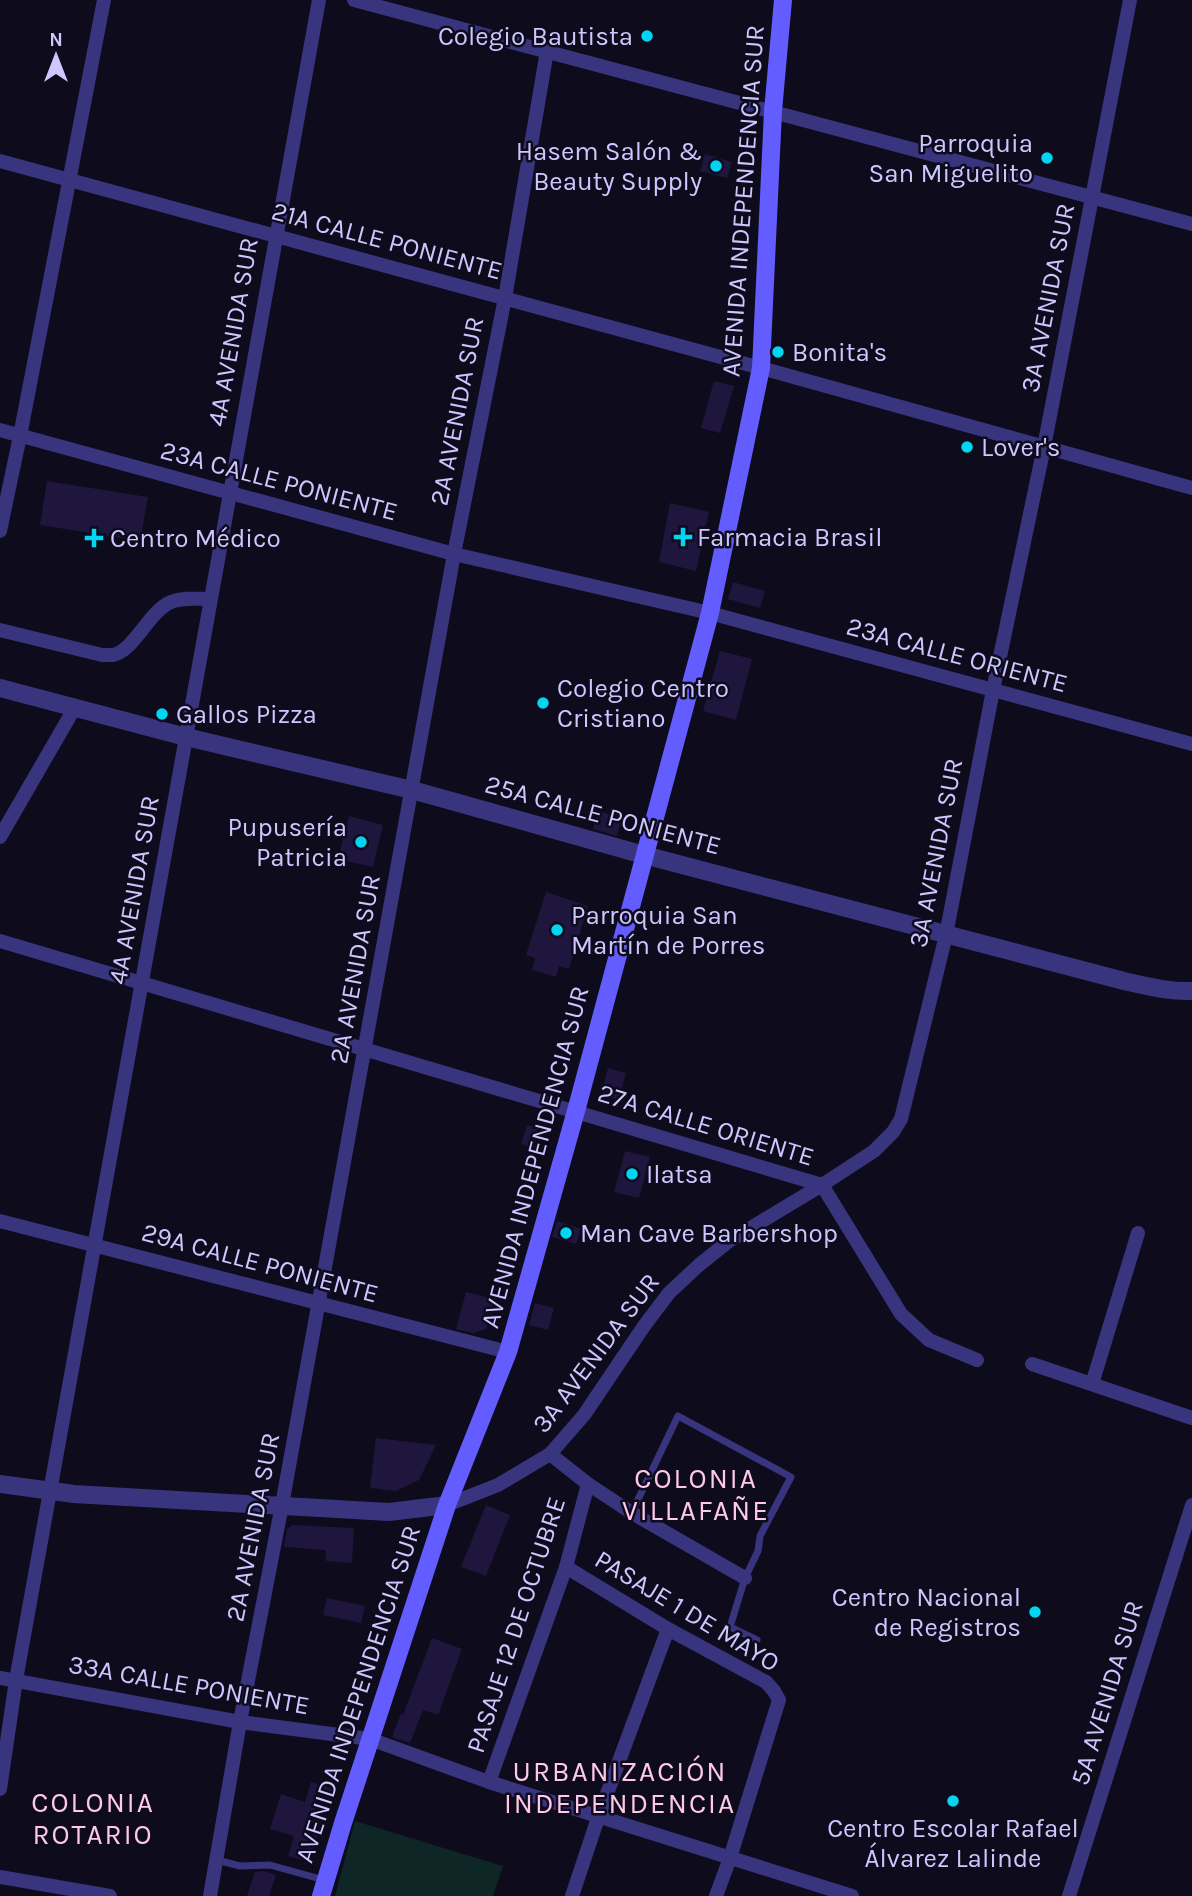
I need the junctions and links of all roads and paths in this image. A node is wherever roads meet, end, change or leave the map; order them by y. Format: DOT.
graph roads {
  1 [pos="104,0"];
  2 [pos="319,0"];
  3 [pos="354,0"];
  4 [pos="783,0"];
  5 [pos="1130,0"];
  6 [pos="547,51"];
  7 [pos="773,111"];
  8 [pos="0,161"];
  9 [pos="71,180"];
  10 [pos="1091,197"];
  11 [pos="1192,224"];
  12 [pos="276,236"];
  13 [pos="505,299"];
  14 [pos="761,368"];
  15 [pos="0,430"];
  16 [pos="20,436"];
  17 [pos="1044,447"];
  18 [pos="1192,488"];
  19 [pos="229,493"];
  20 [pos="0,531"];
  21 [pos="454,554"];
  22 [pos="210,599"];
  23 [pos="710,613"];
  24 [pos="0,630"];
  25 [pos="0,688"];
  26 [pos="993,690"];
  27 [pos="74,709"];
  28 [pos="186,737"];
  29 [pos="1192,744"];
  30 [pos="412,790"];
  31 [pos="0,837"];
  32 [pos="644,855"];
  33 [pos="946,935"];
  34 [pos="0,941"];
  35 [pos="143,983"];
  36 [pos="1192,991"];
  37 [pos="365,1049"];
  38 [pos="576,1111"];
  39 [pos="822,1185"];
  40 [pos="0,1221"];
  41 [pos="1138,1233"];
  42 [pos="94,1245"];
  43 [pos="318,1303"];
  44 [pos="508,1352"];
  45 [pos="977,1360"];
  46 [pos="1032,1364"];
  47 [pos="1092,1384"];
  48 [pos="1192,1418"];
  49 [pos="550,1454"];
  50 [pos="0,1484"];
  51 [pos="588,1484"];
  52 [pos="50,1491"];
  53 [pos="447,1504"];
  54 [pos="282,1505"];
  55 [pos="1192,1505"];
  56 [pos="632,1513"];
  57 [pos="566,1567"];
  58 [pos="745,1578"];
  59 [pos="667,1629"];
  60 [pos="757,1640"];
  61 [pos="0,1678"];
  62 [pos="16,1680"];
  63 [pos="240,1721"];
  64 [pos="370,1739"];
  65 [pos="489,1782"];
  66 [pos="0,1789"];
  67 [pos="598,1818"];
  68 [pos="730,1858"];
  69 [pos="216,1860"];
  70 [pos="0,1877"];
  71 [pos="324,1888"];
  72 [pos="110,1896"];
  73 [pos="209,1896"];
  74 [pos="572,1896"];
  75 [pos="716,1896"];
  76 [pos="852,1896"];
  77 [pos="1069,1896"];
  1 -- 9 [label="street"];
  2 -- 12 [label="street, 4A AVENIDA SUR"];
  3 -- 6 [label="street"];
  4 -- 7 [label="main road, AVENIDA INDEPENDENCIA SUR"];
  5 -- 10 [label="street, 3A AVENIDA SUR"];
  6 -- 7 [label="street"];
  6 -- 13 [label="street, 2A AVENIDA SUR"];
  7 -- 10 [label="street"];
  7 -- 14 [label="main road, AVENIDA INDEPENDENCIA SUR"];
  8 -- 9 [label="street, 21A CALLE PONIENTE"];
  9 -- 12 [label="street, 21A CALLE PONIENTE"];
  9 -- 16 [label="street"];
  10 -- 11 [label="street"];
  10 -- 17 [label="street, 3A AVENIDA SUR"];
  12 -- 13 [label="street, 21A CALLE PONIENTE"];
  12 -- 19 [label="street, 4A AVENIDA SUR"];
  13 -- 14 [label="street, 21A CALLE PONIENTE"];
  13 -- 21 [label="street, 2A AVENIDA SUR"];
  14 -- 17 [label="street, 21A CALLE PONIENTE"];
  14 -- 23 [label="main road, AVENIDA INDEPENDENCIA SUR"];
  15 -- 16 [label="street, 23A CALLE PONIENTE"];
  16 -- 19 [label="street, 23A CALLE PONIENTE"];
  16 -- 20 [label="street"];
  17 -- 18 [label="street, 21A CALLE PONIENTE"];
  17 -- 26 [label="street, 3A AVENIDA SUR"];
  19 -- 21 [label="street, 23A CALLE PONIENTE"];
  19 -- 22 [label="street, 4A AVENIDA SUR"];
  21 -- 23 [label="street, 23A CALLE PONIENTE"];
  21 -- 30 [label="street, 2A AVENIDA SUR"];
  22 -- 24 [label="street"];
  22 -- 28 [label="street, 4A AVENIDA SUR"];
  23 -- 26 [label="street, 23A CALLE ORIENTE"];
  23 -- 32 [label="main road, AVENIDA INDEPENDENCIA SUR"];
  25 -- 27 [label="street, 25A CALLE PONIENTE"];
  26 -- 29 [label="street, 23A CALLE ORIENTE"];
  26 -- 33 [label="street, 3A AVENIDA SUR"];
  27 -- 28 [label="street, 25A CALLE PONIENTE"];
  27 -- 31 [label="street"];
  28 -- 30 [label="street, 25A CALLE PONIENTE"];
  28 -- 35 [label="street, 4A AVENIDA SUR"];
  30 -- 32 [label="street, 25A CALLE PONIENTE"];
  30 -- 37 [label="street, 2A AVENIDA SUR"];
  32 -- 33 [label="street, 25A CALLE PONIENTE"];
  32 -- 38 [label="main road, AVENIDA INDEPENDENCIA SUR"];
  33 -- 36 [label="street, 25A CALLE PONIENTE"];
  33 -- 39 [label="street, 3A AVENIDA SUR"];
  34 -- 35 [label="street, 27A CALLE ORIENTE"];
  35 -- 37 [label="street, 27A CALLE ORIENTE"];
  35 -- 42 [label="street, 4A AVENIDA SUR"];
  37 -- 38 [label="street, 27A CALLE ORIENTE"];
  37 -- 43 [label="street, 2A AVENIDA SUR"];
  38 -- 39 [label="street, 27A CALLE ORIENTE"];
  38 -- 44 [label="main road, AVENIDA INDEPENDENCIA SUR"];
  39 -- 45 [label="street"];
  39 -- 49 [label="street, 3A AVENIDA SUR"];
  40 -- 42 [label="street, 29A CALLE PONIENTE"];
  41 -- 47 [label="street"];
  42 -- 43 [label="street, 29A CALLE PONIENTE"];
  42 -- 52 [label="street, 4A AVENIDA SUR"];
  43 -- 44 [label="street, 29A CALLE PONIENTE"];
  43 -- 54 [label="street, 2A AVENIDA SUR"];
  44 -- 53 [label="main road, AVENIDA INDEPENDENCIA SUR"];
  46 -- 47 [label="street"];
  47 -- 48 [label="street"];
  49 -- 51 [label="street"];
  49 -- 53 [label="street, 3A AVENIDA SUR"];
  50 -- 52 [label="street"];
  51 -- 56 [label="street"];
  51 -- 57 [label="street, PASAJE 12 DE OCTUBRE"];
  52 -- 54 [label="street"];
  52 -- 62 [label="street, 4A AVENIDA SUR"];
  53 -- 54 [label="street"];
  53 -- 64 [label="main road, AVENIDA INDEPENDENCIA SUR"];
  54 -- 63 [label="street, 2A AVENIDA SUR"];
  55 -- 77 [label="street, 5A AVENIDA SUR"];
  56 -- 58 [label="street"];
  56 -- 58 [label="lane"];
  57 -- 59 [label="street, PASAJE 1 DE MAYO"];
  57 -- 65 [label="street, PASAJE 12 DE OCTUBRE"];
  58 -- 60 [label="lane"];
  59 -- 67 [label="street"];
  59 -- 68 [label="street, PASAJE 1 DE MAYO"];
  61 -- 62 [label="street, 33A CALLE PONIENTE"];
  62 -- 63 [label="street, 33A CALLE PONIENTE"];
  62 -- 66 [label="street, 4A AVENIDA SUR"];
  63 -- 64 [label="street, 33A CALLE PONIENTE"];
  63 -- 69 [label="street, 2A AVENIDA SUR"];
  64 -- 65 [label="street, 33A CALLE PONIENTE"];
  64 -- 71 [label="main road, AVENIDA INDEPENDENCIA SUR"];
  65 -- 67 [label="street, 33A CALLE PONIENTE"];
  67 -- 68 [label="street, 33A CALLE PONIENTE"];
  67 -- 74 [label="street"];
  68 -- 75 [label="street"];
  68 -- 76 [label="street, 33A CALLE PONIENTE"];
  69 -- 71 [label="lane"];
  69 -- 73 [label="street, 2A AVENIDA SUR"];
  70 -- 72 [label="street"];
}
